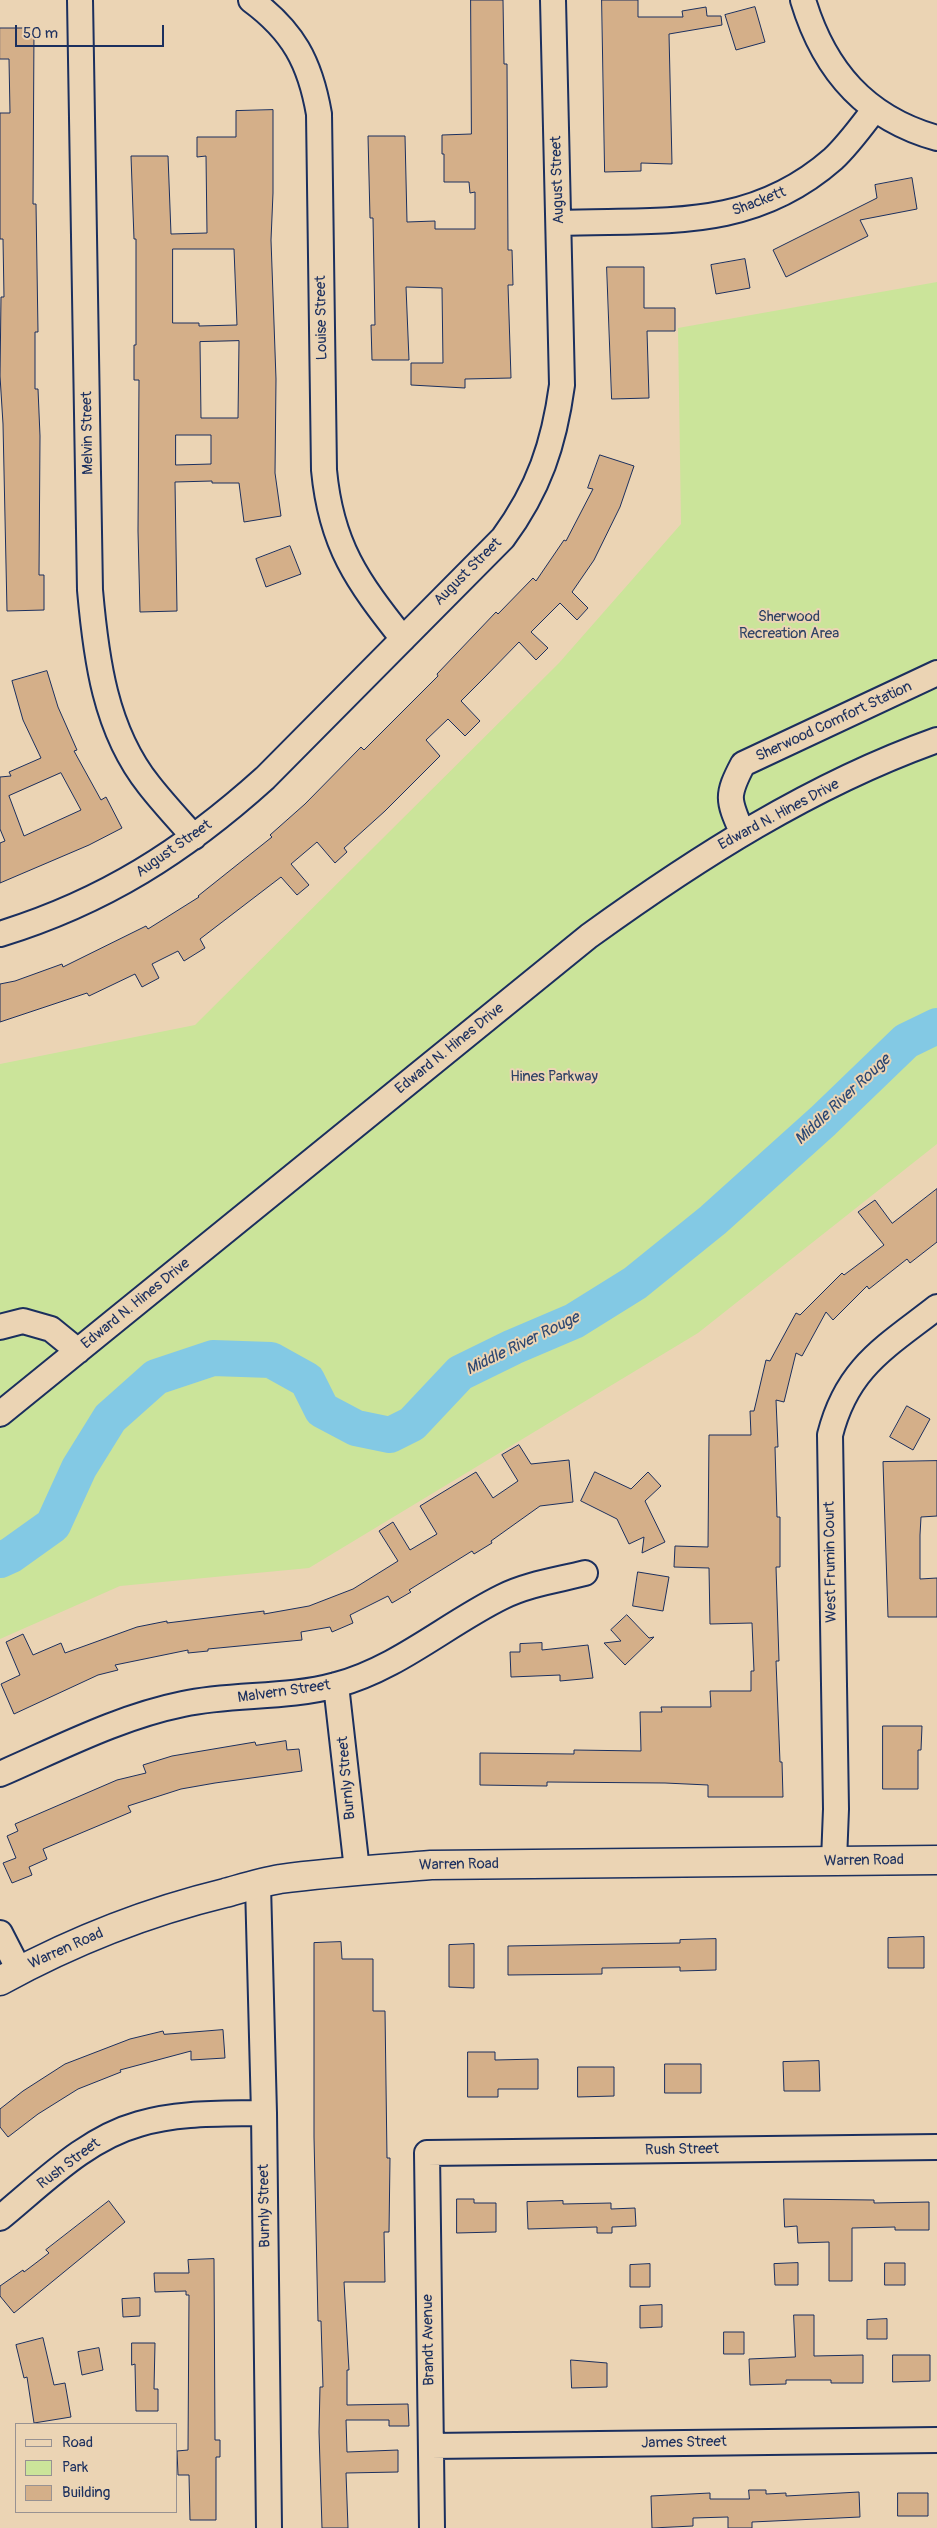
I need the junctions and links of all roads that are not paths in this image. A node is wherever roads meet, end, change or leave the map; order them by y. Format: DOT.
graph roads {
  1 [pos="80,0"];
  2 [pos="251,0"];
  3 [pos="553,0"];
  4 [pos="803,0"];
  5 [pos="874,110"];
  6 [pos="929,136"];
  7 [pos="559,223"];
  8 [pos="403,639"];
  9 [pos="937,673"];
  10 [pos="937,740"];
  11 [pos="742,832"];
  12 [pos="194,838"];
  13 [pos="0,934"];
  14 [pos="937,1307"];
  15 [pos="0,1327"];
  16 [pos="78,1351"];
  17 [pos="0,1414"];
  18 [pos="586,1573"];
  19 [pos="336,1685"];
  20 [pos="0,1774"];
  21 [pos="937,1860"];
  22 [pos="834,1861"];
  23 [pos="357,1870"];
  24 [pos="258,1884"];
  25 [pos="0,1934"];
  26 [pos="10,1976"];
  27 [pos="264,2113"];
  28 [pos="937,2147"];
  29 [pos="427,2153"];
  30 [pos="0,2218"];
  31 [pos="937,2440"];
  32 [pos="431,2446"];
  33 [pos="269,2528"];
  34 [pos="432,2528"];
  1 -- 12 [label="street, Melvin Street"];
  2 -- 8 [label="street, Louise Street"];
  3 -- 7 [label="street, August Street"];
  4 -- 5 [label="street"];
  5 -- 6 [label="street"];
  5 -- 7 [label="street, Shackett"];
  7 -- 8 [label="street, August Street"];
  8 -- 12 [label="street, August Street"];
  9 -- 11 [label="street, Sherwood Comfort Station"];
  10 -- 11 [label="street, Edward N. Hines Drive"];
  11 -- 16 [label="street, Edward N. Hines Drive"];
  12 -- 13 [label="street, August Street"];
  14 -- 22 [label="street, West Frumin Court"];
  15 -- 16 [label="street"];
  16 -- 17 [label="street, Edward N. Hines Drive"];
  18 -- 19 [label="street, Malvern Street"];
  19 -- 20 [label="street, Malvern Street"];
  19 -- 23 [label="street, Burnly Street"];
  21 -- 22 [label="main road, Warren Road"];
  22 -- 23 [label="main road, Warren Road"];
  23 -- 24 [label="main road, Warren Road"];
  24 -- 26 [label="main road, Warren Road"];
  24 -- 27 [label="street, Burnly Street"];
  25 -- 26 [label="street"];
  27 -- 30 [label="street, Rush Street"];
  27 -- 33 [label="street, Burnly Street"];
  28 -- 29 [label="street, Rush Street"];
  29 -- 32 [label="street, Brandt Avenue"];
  31 -- 32 [label="street, James Street"];
  32 -- 34 [label="street, Brandt Avenue"];
}
